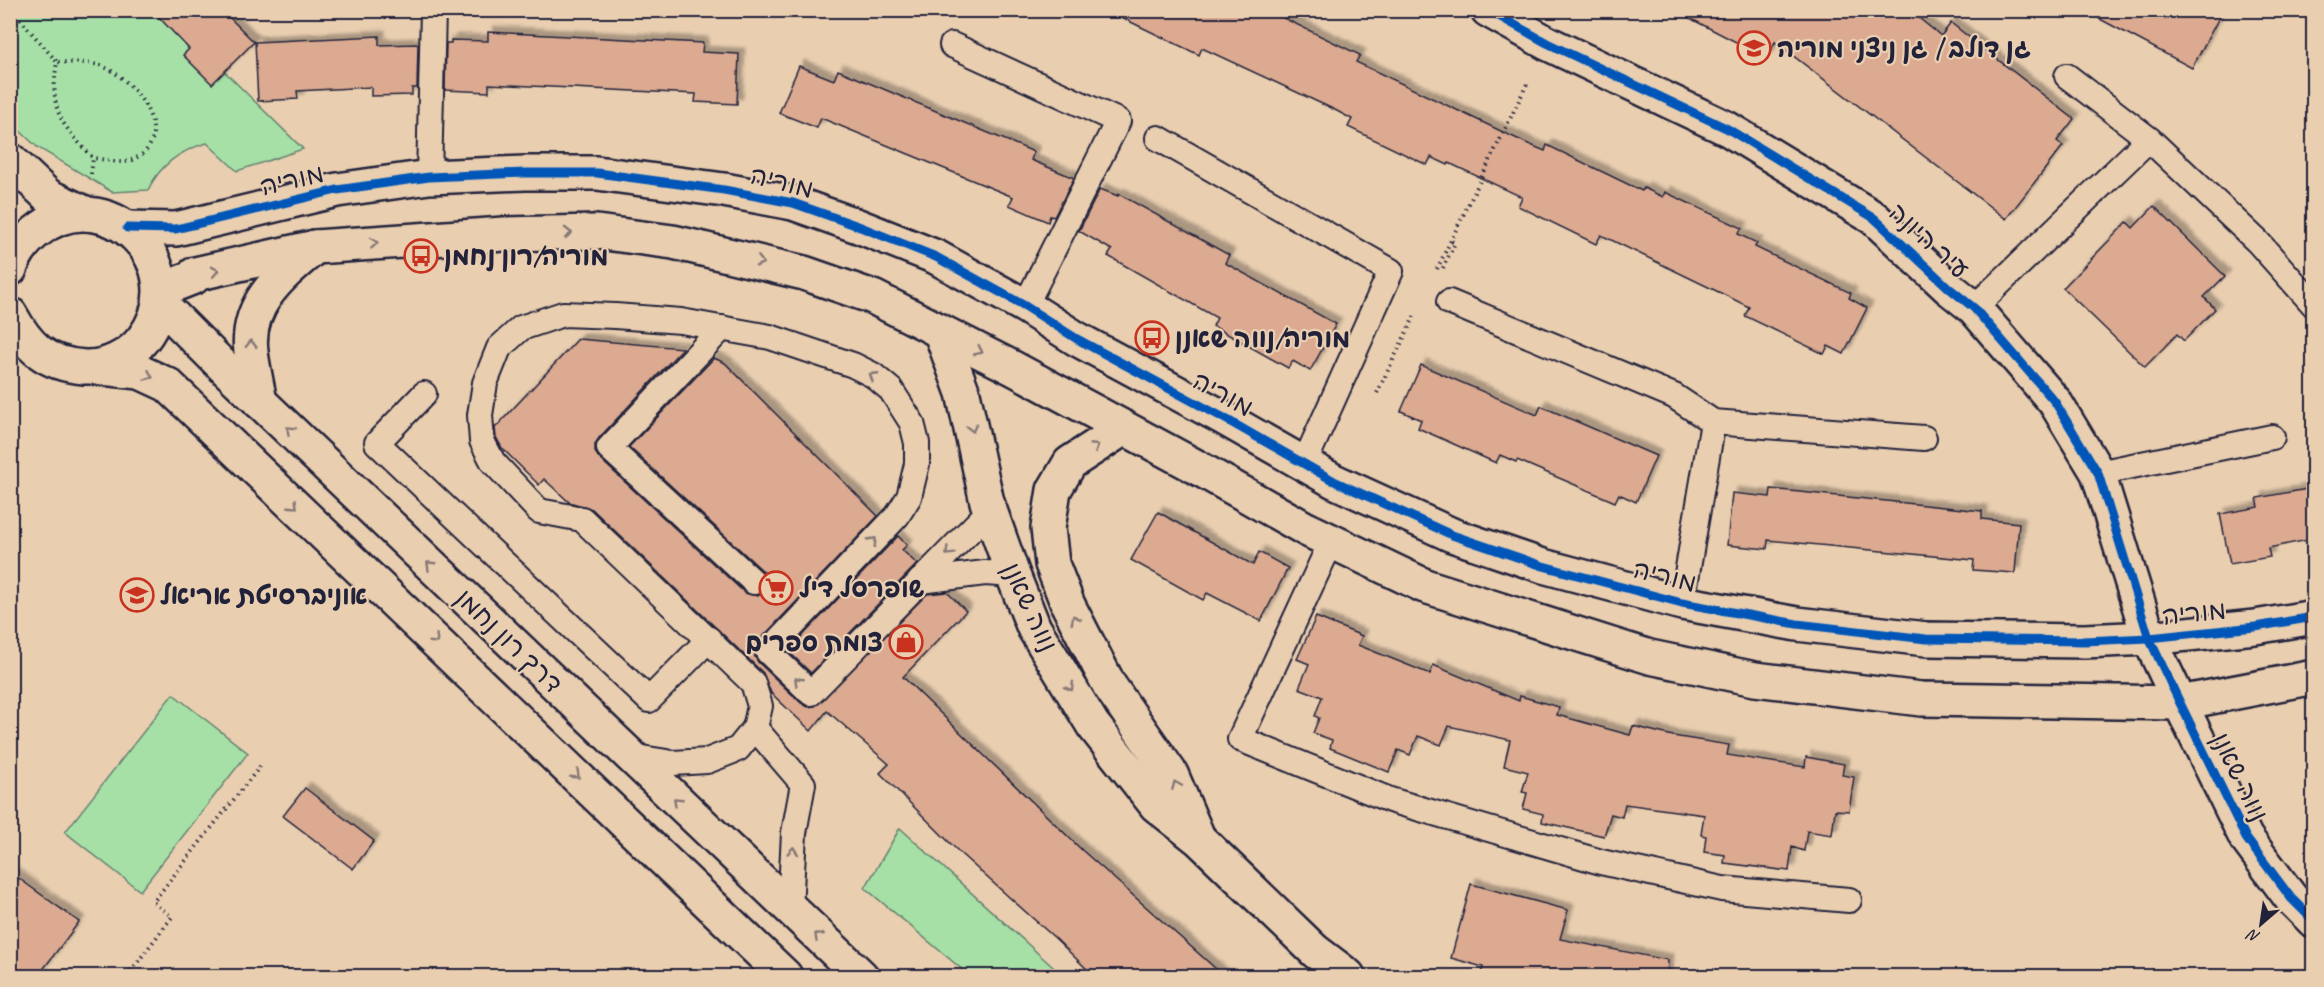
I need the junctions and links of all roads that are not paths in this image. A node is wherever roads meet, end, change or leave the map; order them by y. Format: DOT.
graph roads {
  1 [pos="434,10"];
  2 [pos="1488,10"];
  3 [pos="952,45"];
  4 [pos="2067,76"];
  5 [pos="1158,138"];
  6 [pos="2149,140"];
  7 [pos="10,160"];
  8 [pos="429,177"];
  9 [pos="87,214"];
  10 [pos="127,228"];
  11 [pos="315,247"];
  12 [pos="11,260"];
  13 [pos="160,296"];
  14 [pos="1449,302"];
  15 [pos="2313,305"];
  16 [pos="1025,306"];
  17 [pos="1974,308"];
  18 [pos="10,314"];
  19 [pos="722,328"];
  20 [pos="941,333"];
  21 [pos="92,367"];
  22 [pos="424,394"];
  23 [pos="260,402"];
  24 [pos="1713,422"];
  25 [pos="1124,428"];
  26 [pos="2272,437"];
  27 [pos="1924,438"];
  28 [pos="1304,464"];
  29 [pos="2098,472"];
  30 [pos="990,510"];
  31 [pos="1331,542"];
  32 [pos="1013,575"];
  33 [pos="920,581"];
  34 [pos="754,582"];
  35 [pos="1682,603"];
  36 [pos="2313,617"];
  37 [pos="2149,638"];
  38 [pos="709,639"];
  39 [pos="2313,677"];
  40 [pos="2180,703"];
  41 [pos="755,728"];
  42 [pos="629,756"];
  43 [pos="1198,839"];
  44 [pos="1849,900"];
  45 [pos="790,909"];
  46 [pos="2313,921"];
  47 [pos="785,976"];
  48 [pos="861,976"];
  49 [pos="1348,976"];
  1 -- 8 [label="lane"];
  2 -- 17 [label="street, עיר היונה"];
  3 -- 16 [label="lane"];
  4 -- 6 [label="lane"];
  5 -- 28 [label="lane"];
  6 -- 15 [label="lane"];
  6 -- 17 [label="lane"];
  7 -- 9 [label="street"];
  8 -- 10 [label="street, מוריה"];
  8 -- 16 [label="street, מוריה"];
  9 -- 10 [label="street"];
  9 -- 12 [label="street"];
  10 -- 13 [label="street"];
  13 -- 11 [label="street, one-way"];
  11 -- 20 [label="street, one-way"];
  23 -- 11 [label="street, one-way"];
  13 -- 21 [label="street"];
  13 -- 23 [label="street, דרך רון נחמן"];
  14 -- 24 [label="lane"];
  16 -- 28 [label="street, מוריה"];
  17 -- 29 [label="street, עיר היונה"];
  18 -- 21 [label="street, דרך רון נחמן"];
  33 -- 19 [label="lane, one-way"];
  19 -- 34 [label="lane"];
  19 -- 38 [label="lane"];
  20 -- 25 [label="street, one-way"];
  20 -- 30 [label="street, נווה שאנן, one-way"];
  21 -- 47 [label="street, דרך רון נחמן, one-way"];
  22 -- 38 [label="lane"];
  42 -- 23 [label="street, דרך רון נחמן, one-way"];
  24 -- 27 [label="lane"];
  24 -- 35 [label="lane"];
  25 -- 31 [label="street"];
  43 -- 25 [label="street, נווה שאנן, one-way"];
  26 -- 29 [label="lane"];
  28 -- 35 [label="street, מוריה"];
  29 -- 37 [label="street, עיר היונה"];
  30 -- 32 [label="street, נווה שאנן"];
  30 -- 33 [label="lane, one-way"];
  31 -- 40 [label="street"];
  31 -- 44 [label="lane"];
  32 -- 33 [label="lane"];
  32 -- 43 [label="street, נווה שאנן, one-way"];
  35 -- 37 [label="street, מוריה"];
  36 -- 37 [label="street, מוריה"];
  37 -- 40 [label="street, נווה שאנן"];
  38 -- 41 [label="lane"];
  39 -- 40 [label="street"];
  40 -- 46 [label="street, נווה שאנן"];
  41 -- 42 [label="lane"];
  45 -- 41 [label="lane, one-way"];
  45 -- 42 [label="street, דרך רון נחמן, one-way"];
  43 -- 49 [label="street, נווה שאנן"];
  48 -- 45 [label="street, דרך רון נחמן, one-way"];
}
